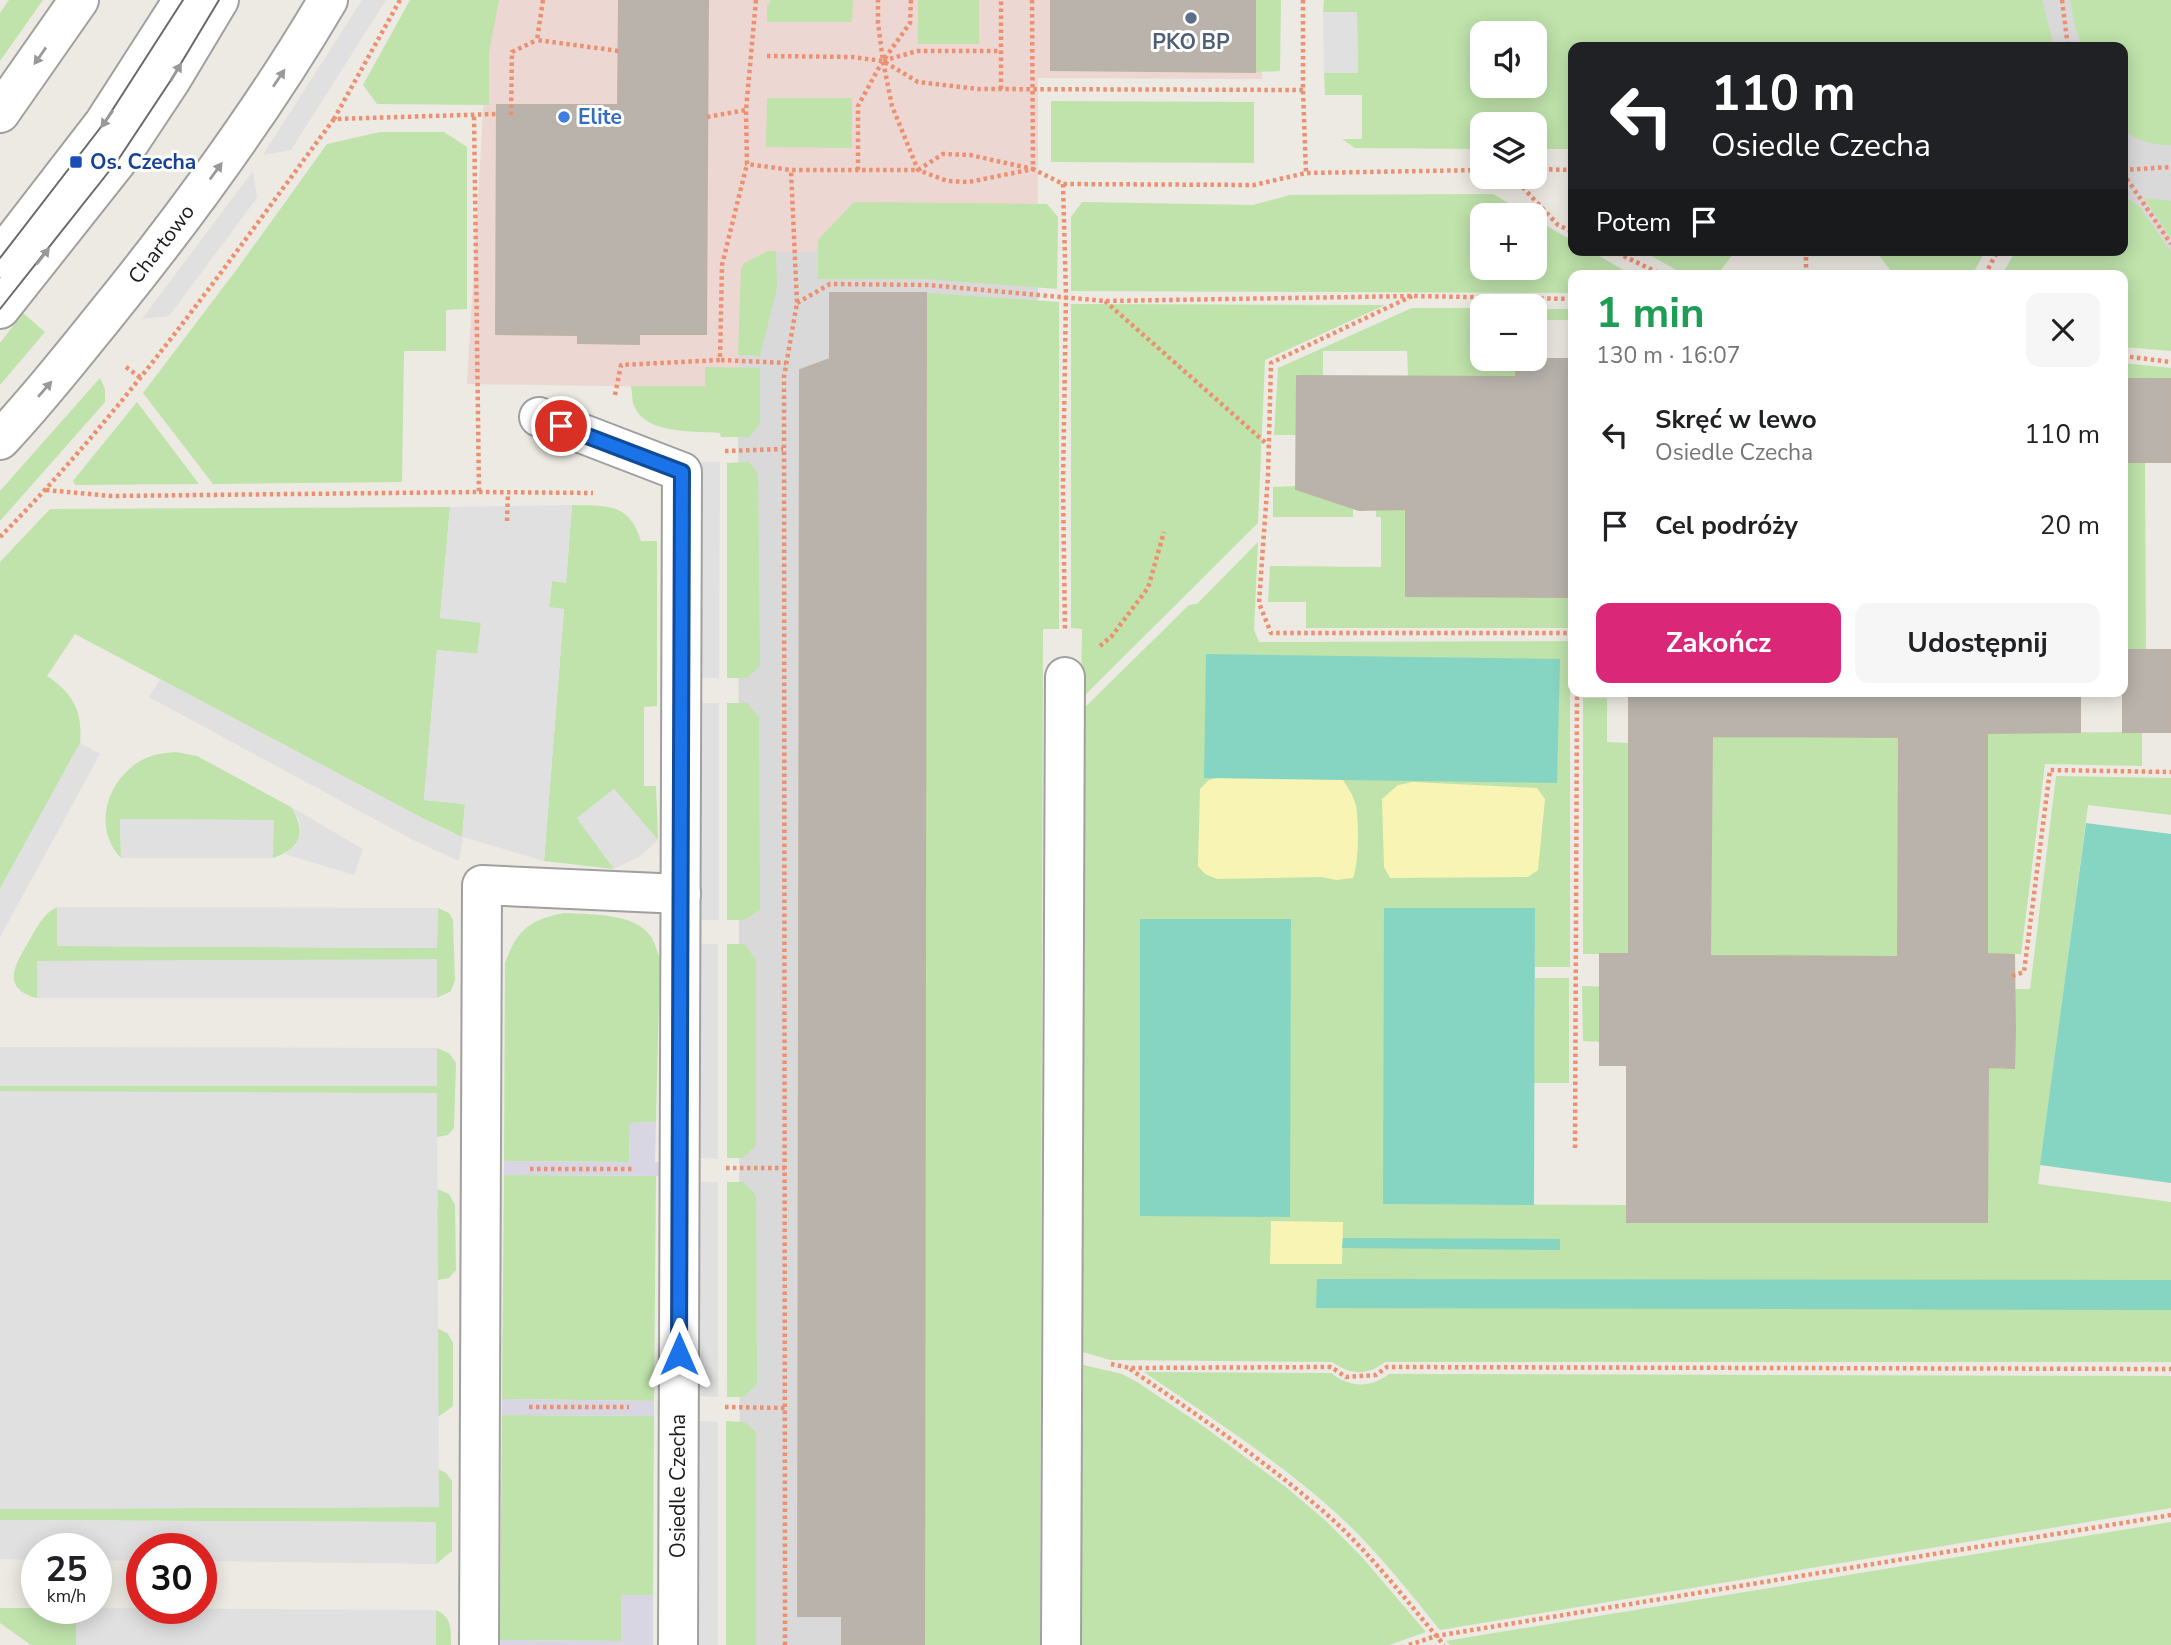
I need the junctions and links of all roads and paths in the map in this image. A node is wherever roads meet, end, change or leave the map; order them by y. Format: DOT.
graph roads {
  1 [pos="79,0"];
  2 [pos="183,0"];
  3 [pos="219,0"];
  4 [pos="328,0"];
  5 [pos="400,0"];
  6 [pos="543,0"];
  7 [pos="756,0"];
  8 [pos="878,0"];
  9 [pos="911,0"];
  10 [pos="1001,0"];
  11 [pos="1032,0"];
  12 [pos="1303,0"];
  13 [pos="2062,0"];
  14 [pos="537,40"];
  15 [pos="2067,42"];
  16 [pos="619,51"];
  17 [pos="1001,51"];
  18 [pos="767,56"];
  19 [pos="883,61"];
  20 [pos="1032,88"];
  21 [pos="1001,89"];
  22 [pos="1303,90"];
  23 [pos="746,110"];
  24 [pos="0,113"];
  25 [pos="474,114"];
  26 [pos="497,114"];
  27 [pos="511,115"];
  28 [pos="707,117"];
  29 [pos="334,119"];
  30 [pos="747,164"];
  31 [pos="2171,167"];
  32 [pos="1033,169"];
  33 [pos="1547,169"];
  34 [pos="792,170"];
  35 [pos="858,170"];
  36 [pos="918,170"];
  37 [pos="1470,170"];
  38 [pos="1568,170"];
  39 [pos="2128,171"];
  40 [pos="1306,173"];
  41 [pos="2128,179"];
  42 [pos="1063,184"];
  43 [pos="1524,189"];
  44 [pos="1568,230"];
  45 [pos="2171,244"];
  46 [pos="1624,256"];
  47 [pos="0,258"];
  48 [pos="1653,270"];
  49 [pos="1066,296"];
  50 [pos="1414,296"];
  51 [pos="1568,299"];
  52 [pos="1105,301"];
  53 [pos="797,303"];
  54 [pos="0,309"];
  55 [pos="2128,357"];
  56 [pos="720,360"];
  57 [pos="2171,362"];
  58 [pos="786,363"];
  59 [pos="539,417"];
  60 [pos="0,440"];
  61 [pos="605,442"];
  62 [pos="1268,445"];
  63 [pos="46,490"];
  64 [pos="479,492"];
  65 [pos="508,492"];
  66 [pos="597,493"];
  67 [pos="507,521"];
  68 [pos="1164,532"];
  69 [pos="0,537"];
  70 [pos="1568,633"];
  71 [pos="1065,677"];
  72 [pos="1577,697"];
  73 [pos="2171,772"];
  74 [pos="681,894"];
  75 [pos="2012,976"];
  76 [pos="1575,1148"];
  77 [pos="1061,1353"];
  78 [pos="1130,1368"];
  79 [pos="2171,1368"];
  80 [pos="2171,1515"];
  81 [pos="1436,1636"];
  82 [pos="479,1645"];
  83 [pos="678,1645"];
  84 [pos="785,1645"];
  85 [pos="1061,1645"];
  86 [pos="1409,1645"];
  87 [pos="1444,1645"];
  1 -- 24 [label="street, one-way"];
  2 -- 47 [label="street, one-way"];
  54 -- 3 [label="street, one-way"];
  60 -- 4 [label="street, Chartowo, one-way"];
  5 -- 29 [label="path"];
  6 -- 14 [label="path"];
  7 -- 23 [label="path"];
  8 -- 19 [label="path"];
  9 -- 19 [label="path"];
  10 -- 17 [label="path"];
  11 -- 20 [label="path"];
  12 -- 22 [label="path"];
  13 -- 15 [label="path"];
  14 -- 16 [label="path"];
  14 -- 27 [label="path"];
  17 -- 19 [label="path"];
  17 -- 21 [label="path"];
  18 -- 19 [label="path"];
  19 -- 21 [label="path"];
  19 -- 35 [label="path"];
  19 -- 36 [label="path"];
  20 -- 21 [label="path"];
  20 -- 22 [label="path"];
  20 -- 32 [label="path"];
  22 -- 40 [label="path"];
  23 -- 28 [label="path"];
  23 -- 30 [label="path"];
  25 -- 26 [label="path"];
  25 -- 29 [label="path"];
  25 -- 64 [label="path"];
  29 -- 63 [label="path"];
  30 -- 34 [label="path"];
  30 -- 56 [label="path"];
  31 -- 39 [label="path"];
  32 -- 36 [label="path"];
  32 -- 36 [label="path"];
  32 -- 42 [label="path"];
  33 -- 38 [label="path"];
  34 -- 35 [label="path"];
  34 -- 53 [label="path"];
  35 -- 36 [label="path"];
  37 -- 40 [label="path"];
  40 -- 42 [label="path"];
  41 -- 45 [label="path"];
  42 -- 49 [label="path"];
  43 -- 44 [label="path"];
  46 -- 48 [label="path"];
  49 -- 52 [label="path"];
  49 -- 53 [label="path"];
  49 -- 71 [label="path"];
  50 -- 51 [label="path"];
  50 -- 52 [label="path"];
  50 -- 62 [label="path"];
  52 -- 62 [label="path"];
  53 -- 58 [label="path"];
  55 -- 57 [label="path"];
  56 -- 58 [label="path"];
  56 -- 61 [label="path"];
  58 -- 84 [label="path"];
  59 -- 61 [label="street, Osiedle Czecha"];
  61 -- 74 [label="street, Osiedle Czecha"];
  62 -- 70 [label="path"];
  63 -- 64 [label="path"];
  63 -- 69 [label="path"];
  64 -- 65 [label="path"];
  65 -- 66 [label="path"];
  65 -- 67 [label="path"];
  68 -- 71 [label="path"];
  71 -- 77 [label="street"];
  72 -- 76 [label="path"];
  73 -- 75 [label="path"];
  74 -- 82 [label="street"];
  74 -- 83 [label="street, Osiedle Czecha"];
  77 -- 78 [label="path"];
  77 -- 85 [label="street"];
  78 -- 79 [label="path"];
  78 -- 81 [label="path"];
  80 -- 81 [label="path"];
  81 -- 86 [label="path"];
  81 -- 87 [label="path"];
}
